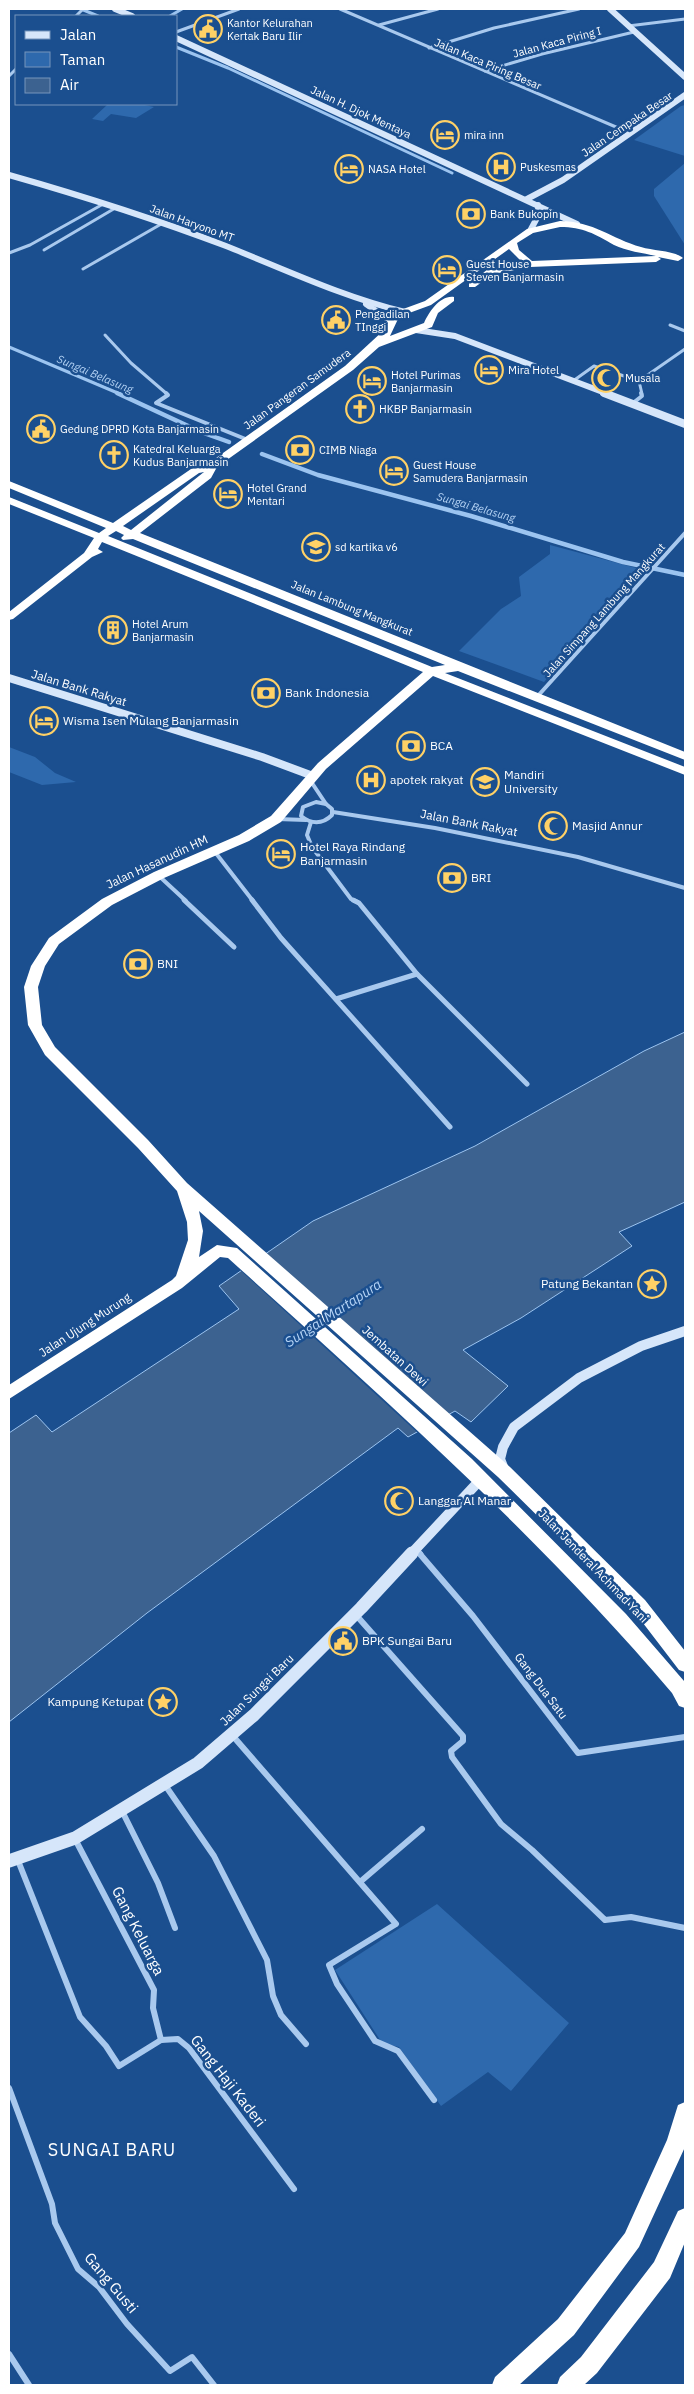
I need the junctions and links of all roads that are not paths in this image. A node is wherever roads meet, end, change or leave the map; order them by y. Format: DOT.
graph roads {
  1 [pos="116,9"];
  2 [pos="239,9"];
  3 [pos="340,9"];
  4 [pos="438,9"];
  5 [pos="579,9"];
  6 [pos="610,9"];
  7 [pos="130,15"];
  8 [pos="685,19"];
  9 [pos="379,25"];
  10 [pos="628,26"];
  11 [pos="178,31"];
  12 [pos="634,32"];
  13 [pos="178,39"];
  14 [pos="428,48"];
  15 [pos="484,72"];
  16 [pos="685,77"];
  17 [pos="684,97"];
  18 [pos="630,132"];
  19 [pos="9,175"];
  20 [pos="527,199"];
  21 [pos="105,202"];
  22 [pos="538,205"];
  23 [pos="117,207"];
  24 [pos="163,223"];
  25 [pos="578,224"];
  26 [pos="530,231"];
  27 [pos="512,242"];
  28 [pos="618,243"];
  29 [pos="44,250"];
  30 [pos="9,252"];
  31 [pos="682,258"];
  32 [pos="609,261"];
  33 [pos="530,264"];
  34 [pos="82,269"];
  35 [pos="364,302"];
  36 [pos="405,312"];
  37 [pos="431,321"];
  38 [pos="392,323"];
  39 [pos="670,325"];
  40 [pos="414,330"];
  41 [pos="685,331"];
  42 [pos="105,335"];
  43 [pos="455,336"];
  44 [pos="685,349"];
  45 [pos="371,350"];
  46 [pos="573,380"];
  47 [pos="640,382"];
  48 [pos="633,404"];
  49 [pos="685,424"];
  50 [pos="248,440"];
  51 [pos="213,465"];
  52 [pos="9,484"];
  53 [pos="9,500"];
  54 [pos="116,527"];
  55 [pos="685,533"];
  56 [pos="132,534"];
  57 [pos="100,537"];
  58 [pos="118,544"];
  59 [pos="88,555"];
  60 [pos="9,617"];
  61 [pos="420,650"];
  62 [pos="459,667"];
  63 [pos="430,672"];
  64 [pos="9,678"];
  65 [pos="536,698"];
  66 [pos="670,749"];
  67 [pos="685,756"];
  68 [pos="658,762"];
  69 [pos="685,771"];
  70 [pos="312,778"];
  71 [pos="326,804"];
  72 [pos="333,812"];
  73 [pos="276,818"];
  74 [pos="308,821"];
  75 [pos="215,852"];
  76 [pos="159,875"];
  77 [pos="685,888"];
  78 [pos="234,947"];
  79 [pos="417,974"];
  80 [pos="336,999"];
  81 [pos="527,1084"];
  82 [pos="450,1127"];
  83 [pos="182,1187"];
  84 [pos="238,1247"];
  85 [pos="177,1284"];
  86 [pos="685,1331"];
  87 [pos="9,1393"];
  88 [pos="481,1454"];
  89 [pos="504,1472"];
  90 [pos="481,1479"];
  91 [pos="417,1550"];
  92 [pos="355,1613"];
  93 [pos="685,1664"];
  94 [pos="685,1700"];
  95 [pos="231,1734"];
  96 [pos="685,1737"];
  97 [pos="165,1785"];
  98 [pos="122,1810"];
  99 [pos="422,1829"];
  100 [pos="75,1838"];
  101 [pos="13,1859"];
  102 [pos="360,1882"];
  103 [pos="175,1928"];
  104 [pos="685,1928"];
  105 [pos="162,2040"];
  106 [pos="306,2044"];
  107 [pos="9,2088"];
  108 [pos="434,2100"];
  109 [pos="685,2112"];
  110 [pos="294,2189"];
  111 [pos="685,2218"];
  112 [pos="9,2354"];
  113 [pos="29,2385"];
  114 [pos="214,2385"];
  115 [pos="503,2385"];
  116 [pos="568,2385"];
  1 -- 7 [label="street"];
  2 -- 11 [label="street"];
  3 -- 9 [label="street, Jalan Kaca Piring Besar"];
  4 -- 9 [label="street"];
  5 -- 14 [label="street"];
  6 -- 10 [label="street"];
  8 -- 10 [label="street"];
  9 -- 14 [label="street, Jalan Kaca Piring Besar"];
  10 -- 12 [label="street"];
  12 -- 15 [label="street, Jalan Kaca Piring I"];
  12 -- 16 [label="street"];
  13 -- 20 [label="street, Jalan H. Djok Mentaya"];
  14 -- 15 [label="street, Jalan Kaca Piring Besar"];
  15 -- 18 [label="street, Jalan Kaca Piring Besar"];
  17 -- 18 [label="street, Jalan Cempaka Besar"];
  18 -- 20 [label="street, Jalan Cempaka Besar"];
  19 -- 21 [label="street, Jalan Haryono MT"];
  20 -- 22 [label="street, Jalan H. Djok Mentaya"];
  21 -- 23 [label="street, Jalan Haryono MT"];
  21 -- 30 [label="street"];
  22 -- 25 [label="street, Jalan H. Djok Mentaya"];
  22 -- 26 [label="street"];
  23 -- 24 [label="street, Jalan Haryono MT"];
  23 -- 29 [label="street"];
  24 -- 34 [label="street"];
  24 -- 35 [label="street, Jalan Haryono MT"];
  25 -- 26 [label="highway, Jalan Pangeran Samudera"];
  25 -- 28 [label="highway"];
  26 -- 27 [label="highway, Jalan Pangeran Samudera"];
  27 -- 33 [label="highway"];
  27 -- 36 [label="highway, Jalan Pangeran Samudera"];
  28 -- 31 [label="highway"];
  28 -- 32 [label="highway"];
  31 -- 32 [label="highway, Jalan Pangeran Samudera"];
  32 -- 33 [label="highway, Jalan Pangeran Samudera"];
  33 -- 37 [label="highway, Jalan Pangeran Samudera"];
  35 -- 36 [label="street, Jalan Haryono MT"];
  35 -- 38 [label="street, Jalan Haryono MT"];
  36 -- 38 [label="highway, Jalan Pangeran Samudera"];
  37 -- 40 [label="highway, Jalan Pangeran Samudera"];
  37 -- 43 [label="street"];
  38 -- 40 [label="highway"];
  38 -- 45 [label="highway, Jalan Pangeran Samudera"];
  39 -- 41 [label="street"];
  40 -- 43 [label="street"];
  40 -- 45 [label="highway, Jalan Pangeran Samudera"];
  42 -- 50 [label="street"];
  43 -- 46 [label="street"];
  44 -- 47 [label="street"];
  45 -- 50 [label="highway, Jalan Pangeran Samudera"];
  46 -- 47 [label="street"];
  46 -- 48 [label="street"];
  47 -- 48 [label="street"];
  48 -- 49 [label="street"];
  50 -- 51 [label="highway, Jalan Pangeran Samudera"];
  51 -- 54 [label="highway, Jalan Pangeran Samudera"];
  51 -- 56 [label="highway, Jalan Pangeran Samudera"];
  52 -- 54 [label="highway, Jalan Lambung Mangkurat"];
  53 -- 57 [label="highway"];
  54 -- 56 [label="highway, Jalan Lambung Mangkurat"];
  54 -- 57 [label="highway, Jalan Pangeran Samudera"];
  55 -- 65 [label="street, Jalan Simpang Lambung Mangkurat"];
  56 -- 58 [label="highway, Jalan Pangeran Samudera"];
  56 -- 61 [label="highway, Jalan Lambung Mangkurat"];
  57 -- 58 [label="highway"];
  57 -- 59 [label="highway, Jalan Pangeran Samudera"];
  58 -- 59 [label="highway, Jalan Pangeran Samudera"];
  58 -- 63 [label="highway"];
  59 -- 60 [label="highway, Jalan Pangeran Samudera"];
  61 -- 62 [label="highway, Jalan Lambung Mangkurat"];
  61 -- 63 [label="highway"];
  62 -- 63 [label="highway"];
  62 -- 65 [label="highway, Jalan Lambung Mangkurat"];
  63 -- 68 [label="highway"];
  63 -- 70 [label="highway, Jalan Hasanudin HM"];
  64 -- 70 [label="street, Jalan Bank Rakyat"];
  65 -- 66 [label="highway, Jalan Lambung Mangkurat"];
  66 -- 67 [label="highway, Jalan Lambung Mangkurat"];
  66 -- 68 [label="highway"];
  68 -- 69 [label="highway"];
  70 -- 71 [label="street"];
  70 -- 73 [label="highway, Jalan Hasanudin HM"];
  71 -- 72 [label="street"];
  71 -- 74 [label="street"];
  72 -- 74 [label="street"];
  72 -- 77 [label="street, Jalan Bank Rakyat"];
  73 -- 74 [label="street"];
  73 -- 75 [label="highway, Jalan Hasanudin HM"];
  74 -- 79 [label="street"];
  75 -- 76 [label="highway, Jalan Hasanudin HM"];
  75 -- 80 [label="street"];
  76 -- 78 [label="street"];
  76 -- 83 [label="highway, Jalan Hasanudin HM"];
  79 -- 80 [label="street"];
  79 -- 81 [label="street"];
  80 -- 82 [label="street"];
  83 -- 84 [label="highway, Jalan Hasanudin HM"];
  83 -- 85 [label="highway"];
  84 -- 85 [label="highway, Jalan Ujung Murung"];
  84 -- 88 [label="highway, Jembatan Dewi"];
  84 -- 90 [label="highway, Jalan Jenderal Achmad Yani"];
  85 -- 87 [label="highway, Jalan Ujung Murung"];
  86 -- 89 [label="street"];
  88 -- 89 [label="highway, Jalan Jenderal Achmad Yani"];
  89 -- 93 [label="highway, Jalan Jenderal Achmad Yani"];
  90 -- 91 [label="street, Jalan Sungai Baru"];
  90 -- 94 [label="highway, Jalan Jenderal Achmad Yani"];
  91 -- 92 [label="street, Jalan Sungai Baru"];
  91 -- 96 [label="street, Gang Dua Satu"];
  92 -- 95 [label="street, Jalan Sungai Baru"];
  92 -- 104 [label="street"];
  95 -- 97 [label="street, Jalan Sungai Baru"];
  95 -- 102 [label="street"];
  97 -- 98 [label="street, Jalan Sungai Baru"];
  97 -- 106 [label="street"];
  98 -- 100 [label="street, Jalan Sungai Baru"];
  98 -- 103 [label="street"];
  99 -- 102 [label="street"];
  100 -- 101 [label="street, Jalan Sungai Baru"];
  100 -- 105 [label="street, Gang Keluarga"];
  101 -- 105 [label="street"];
  102 -- 108 [label="street"];
  105 -- 110 [label="street, Gang Haji Kaderi"];
  107 -- 114 [label="street, Gang Gusti"];
  109 -- 115 [label="highway"];
  111 -- 116 [label="highway"];
  112 -- 113 [label="street"];
}
